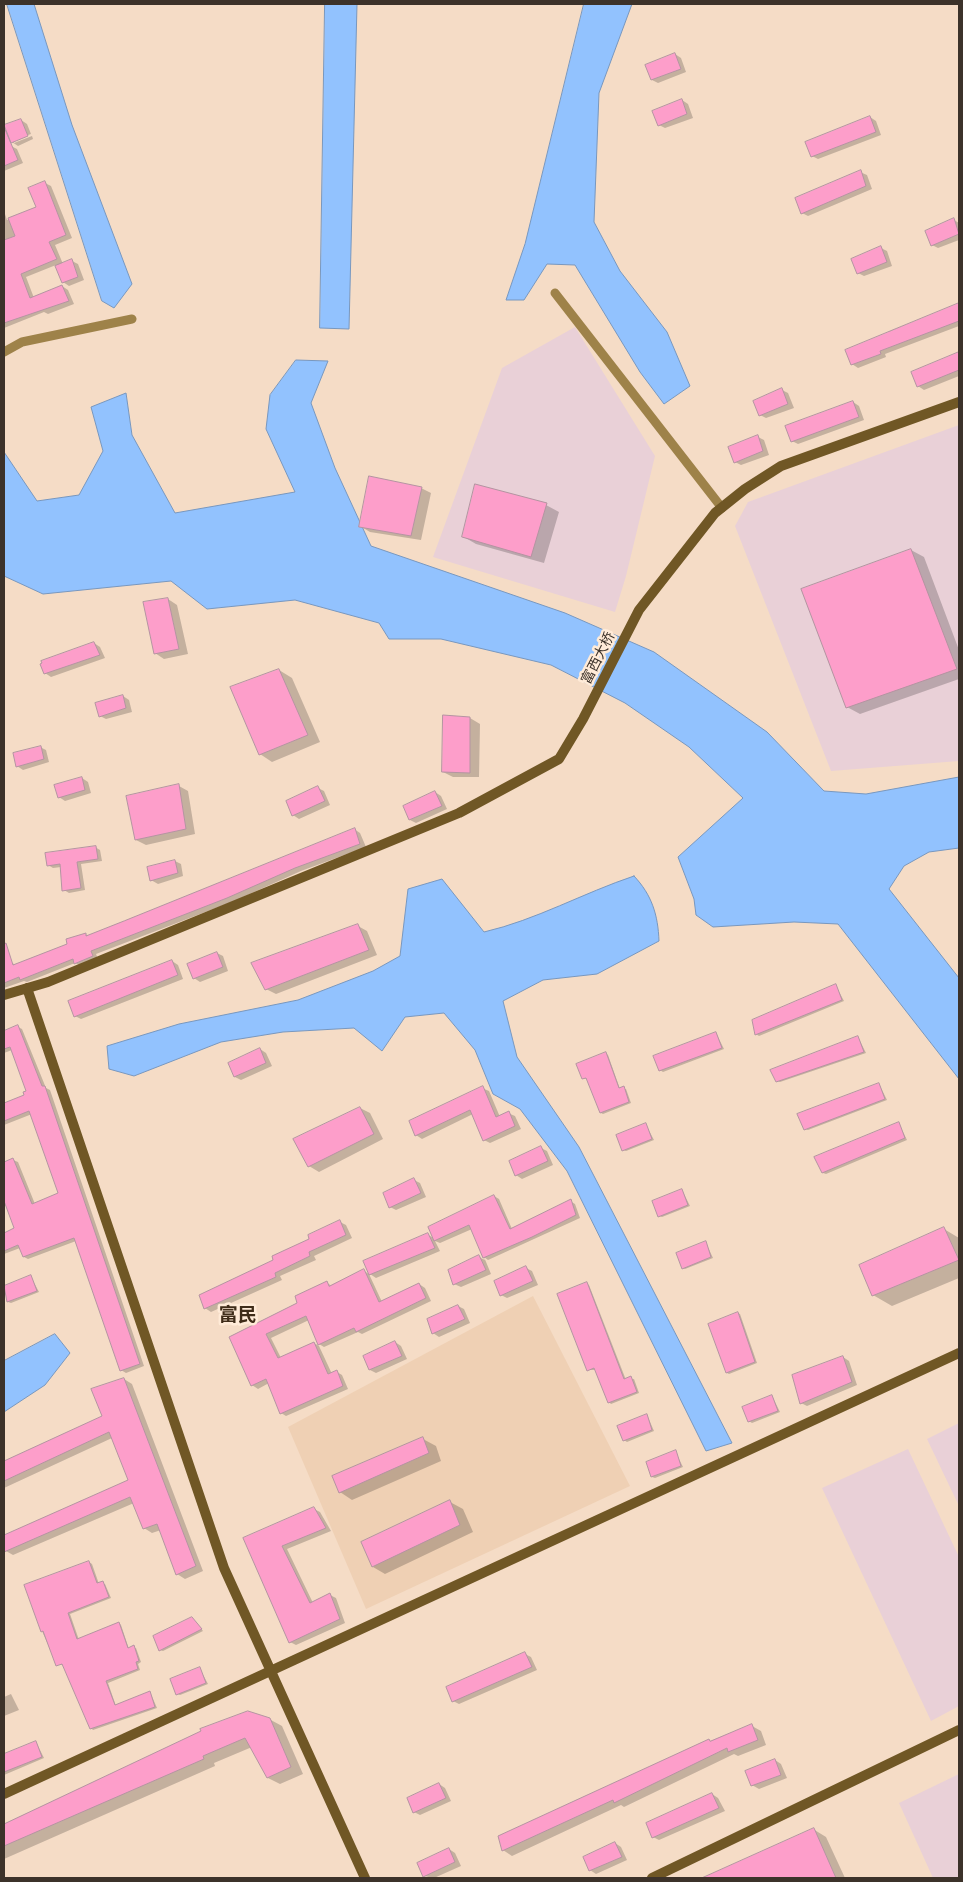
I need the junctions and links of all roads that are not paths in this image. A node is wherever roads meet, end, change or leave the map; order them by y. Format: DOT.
graph roads {
  1 [pos="555,293"];
  2 [pos="132,318"];
  3 [pos="4,352"];
  4 [pos="959,402"];
  5 [pos="722,508"];
  6 [pos="27,988"];
  7 [pos="4,995"];
  8 [pos="959,1353"];
  9 [pos="270,1670"];
  10 [pos="959,1730"];
  11 [pos="4,1794"];
  12 [pos="365,1878"];
  13 [pos="652,1878"];
  1 -- 5 [label="lane"];
  2 -- 3 [label="lane"];
  4 -- 5 [label="street, 富西大桥"];
  5 -- 6 [label="street, 富西大桥"];
  6 -- 7 [label="street, 富西大桥"];
  6 -- 9 [label="street"];
  8 -- 9 [label="street"];
  9 -- 11 [label="street"];
  9 -- 12 [label="street"];
  10 -- 13 [label="street"];
}
